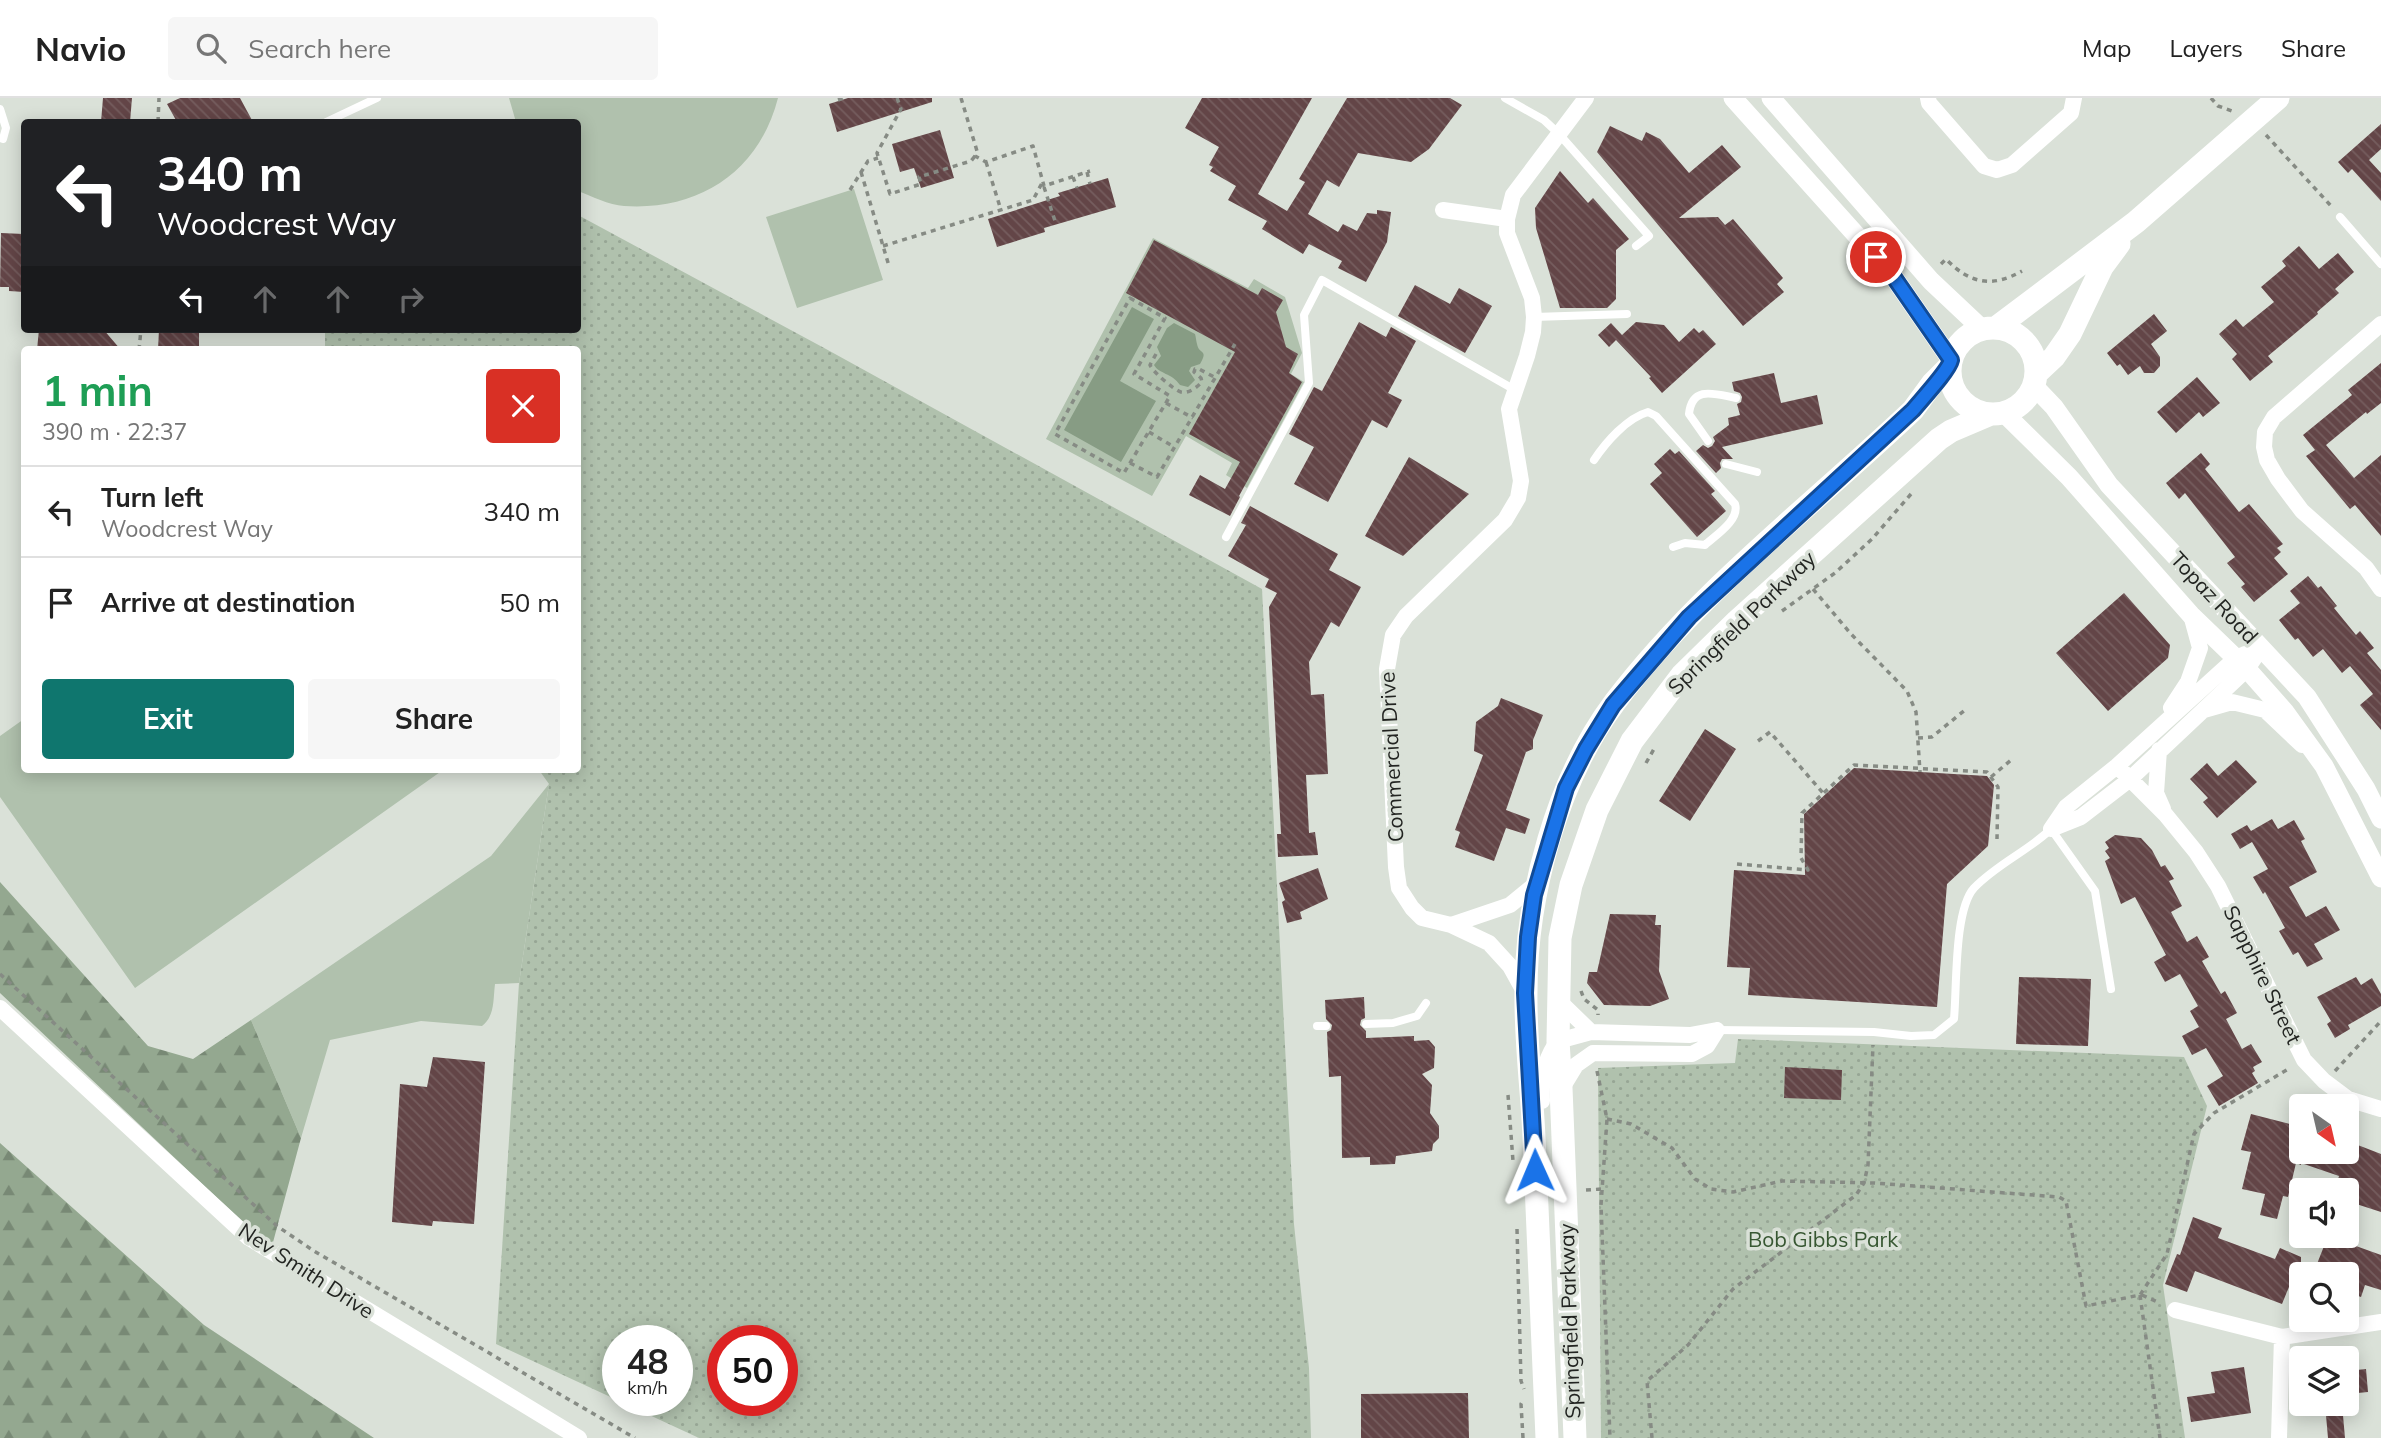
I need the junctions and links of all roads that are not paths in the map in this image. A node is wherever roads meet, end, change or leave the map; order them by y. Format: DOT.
graph roads {
  1 [pos="377,98"];
  2 [pos="1505,98"];
  3 [pos="1586,98"];
  4 [pos="1733,98"];
  5 [pos="1771,98"];
  6 [pos="1928,98"];
  7 [pos="2074,98"];
  8 [pos="2278,98"];
  9 [pos="0,110"];
  10 [pos="332,119"];
  11 [pos="1559,134"];
  12 [pos="4,139"];
  13 [pos="1443,210"];
  14 [pos="2340,217"];
  15 [pos="1507,219"];
  16 [pos="2136,222"];
  17 [pos="1636,246"];
  18 [pos="2381,264"];
  19 [pos="1627,314"];
  20 [pos="1534,317"];
  21 [pos="2381,324"];
  22 [pos="1989,328"];
  23 [pos="1951,363"];
  24 [pos="2036,380"];
  25 [pos="1515,390"];
  26 [pos="1736,398"];
  27 [pos="1998,413"];
  28 [pos="1708,441"];
  29 [pos="1594,460"];
  30 [pos="1726,464"];
  31 [pos="1757,472"];
  32 [pos="1226,537"];
  33 [pos="1673,547"];
  34 [pos="2381,589"];
  35 [pos="2191,615"];
  36 [pos="2261,648"];
  37 [pos="2242,663"];
  38 [pos="2202,710"];
  39 [pos="2157,727"];
  40 [pos="2159,750"];
  41 [pos="2117,766"];
  42 [pos="2324,766"];
  43 [pos="2129,780"];
  44 [pos="2165,814"];
  45 [pos="2381,819"];
  46 [pos="2051,829"];
  47 [pos="2381,878"];
  48 [pos="1538,881"];
  49 [pos="1451,925"];
  50 [pos="2111,989"];
  51 [pos="1525,993"];
  52 [pos="1558,1000"];
  53 [pos="1426,1003"];
  54 [pos="0,1007"];
  55 [pos="1366,1024"];
  56 [pos="1317,1026"];
  57 [pos="1326,1026"];
  58 [pos="1717,1030"];
  59 [pos="1594,1033"];
  60 [pos="1558,1041"];
  61 [pos="1561,1088"];
  62 [pos="2381,1109"];
  63 [pos="1535,1170"];
  64 [pos="2175,1310"];
  65 [pos="2381,1322"];
  66 [pos="2282,1337"];
  67 [pos="579,1438"];
  68 [pos="1547,1438"];
  69 [pos="1575,1438"];
  70 [pos="2279,1438"];
  1 -- 10 [label="lane"];
  2 -- 11 [label="lane"];
  3 -- 11 [label="street"];
  4 -- 23 [label="street"];
  5 -- 22 [label="street"];
  6 -- 7 [label="street"];
  8 -- 16 [label="main road"];
  9 -- 12 [label="lane"];
  11 -- 15 [label="street"];
  11 -- 17 [label="lane"];
  13 -- 15 [label="street"];
  14 -- 18 [label="lane"];
  15 -- 20 [label="street, Commercial Drive"];
  16 -- 22 [label="main road"];
  16 -- 24 [label="main road"];
  19 -- 20 [label="lane"];
  20 -- 25 [label="street, Commercial Drive"];
  21 -- 34 [label="street"];
  22 -- 23 [label="main road"];
  22 -- 24 [label="main road"];
  23 -- 27 [label="main road"];
  23 -- 48 [label="main road, Springfield Parkway"];
  24 -- 27 [label="main road"];
  24 -- 36 [label="street, Topaz Road"];
  25 -- 32 [label="lane"];
  25 -- 49 [label="street, Commercial Drive"];
  26 -- 28 [label="lane"];
  27 -- 35 [label="street, Topaz Road"];
  27 -- 52 [label="main road, Springfield Parkway"];
  29 -- 33 [label="lane"];
  30 -- 31 [label="lane"];
  35 -- 37 [label="street, Topaz Road"];
  35 -- 39 [label="street"];
  36 -- 37 [label="street"];
  36 -- 45 [label="street, Topaz Road"];
  37 -- 38 [label="street"];
  37 -- 39 [label="street"];
  37 -- 42 [label="street, Topaz Road"];
  38 -- 40 [label="street"];
  38 -- 42 [label="street, Topaz Road"];
  39 -- 41 [label="street"];
  40 -- 43 [label="street"];
  40 -- 44 [label="street, Sapphire Street"];
  41 -- 43 [label="street, Sapphire Street"];
  41 -- 46 [label="street"];
  42 -- 47 [label="street, Topaz Road"];
  43 -- 44 [label="street, Sapphire Street"];
  43 -- 46 [label="street"];
  44 -- 62 [label="street, Sapphire Street"];
  46 -- 50 [label="lane"];
  46 -- 58 [label="lane"];
  48 -- 49 [label="street"];
  48 -- 51 [label="main road, Springfield Parkway"];
  49 -- 51 [label="street, Commercial Drive"];
  51 -- 63 [label="main road, Springfield Parkway"];
  52 -- 59 [label="street"];
  52 -- 60 [label="main road, Springfield Parkway"];
  53 -- 55 [label="lane"];
  54 -- 67 [label="street, Nev Smith Drive"];
  56 -- 57 [label="lane"];
  58 -- 59 [label="street"];
  58 -- 61 [label="street"];
  59 -- 60 [label="street"];
  60 -- 61 [label="main road, Springfield Parkway"];
  60 -- 63 [label="street"];
  61 -- 69 [label="main road, Springfield Parkway"];
  63 -- 68 [label="main road, Springfield Parkway"];
  64 -- 66 [label="street"];
  65 -- 66 [label="street"];
  66 -- 70 [label="street"];
}
